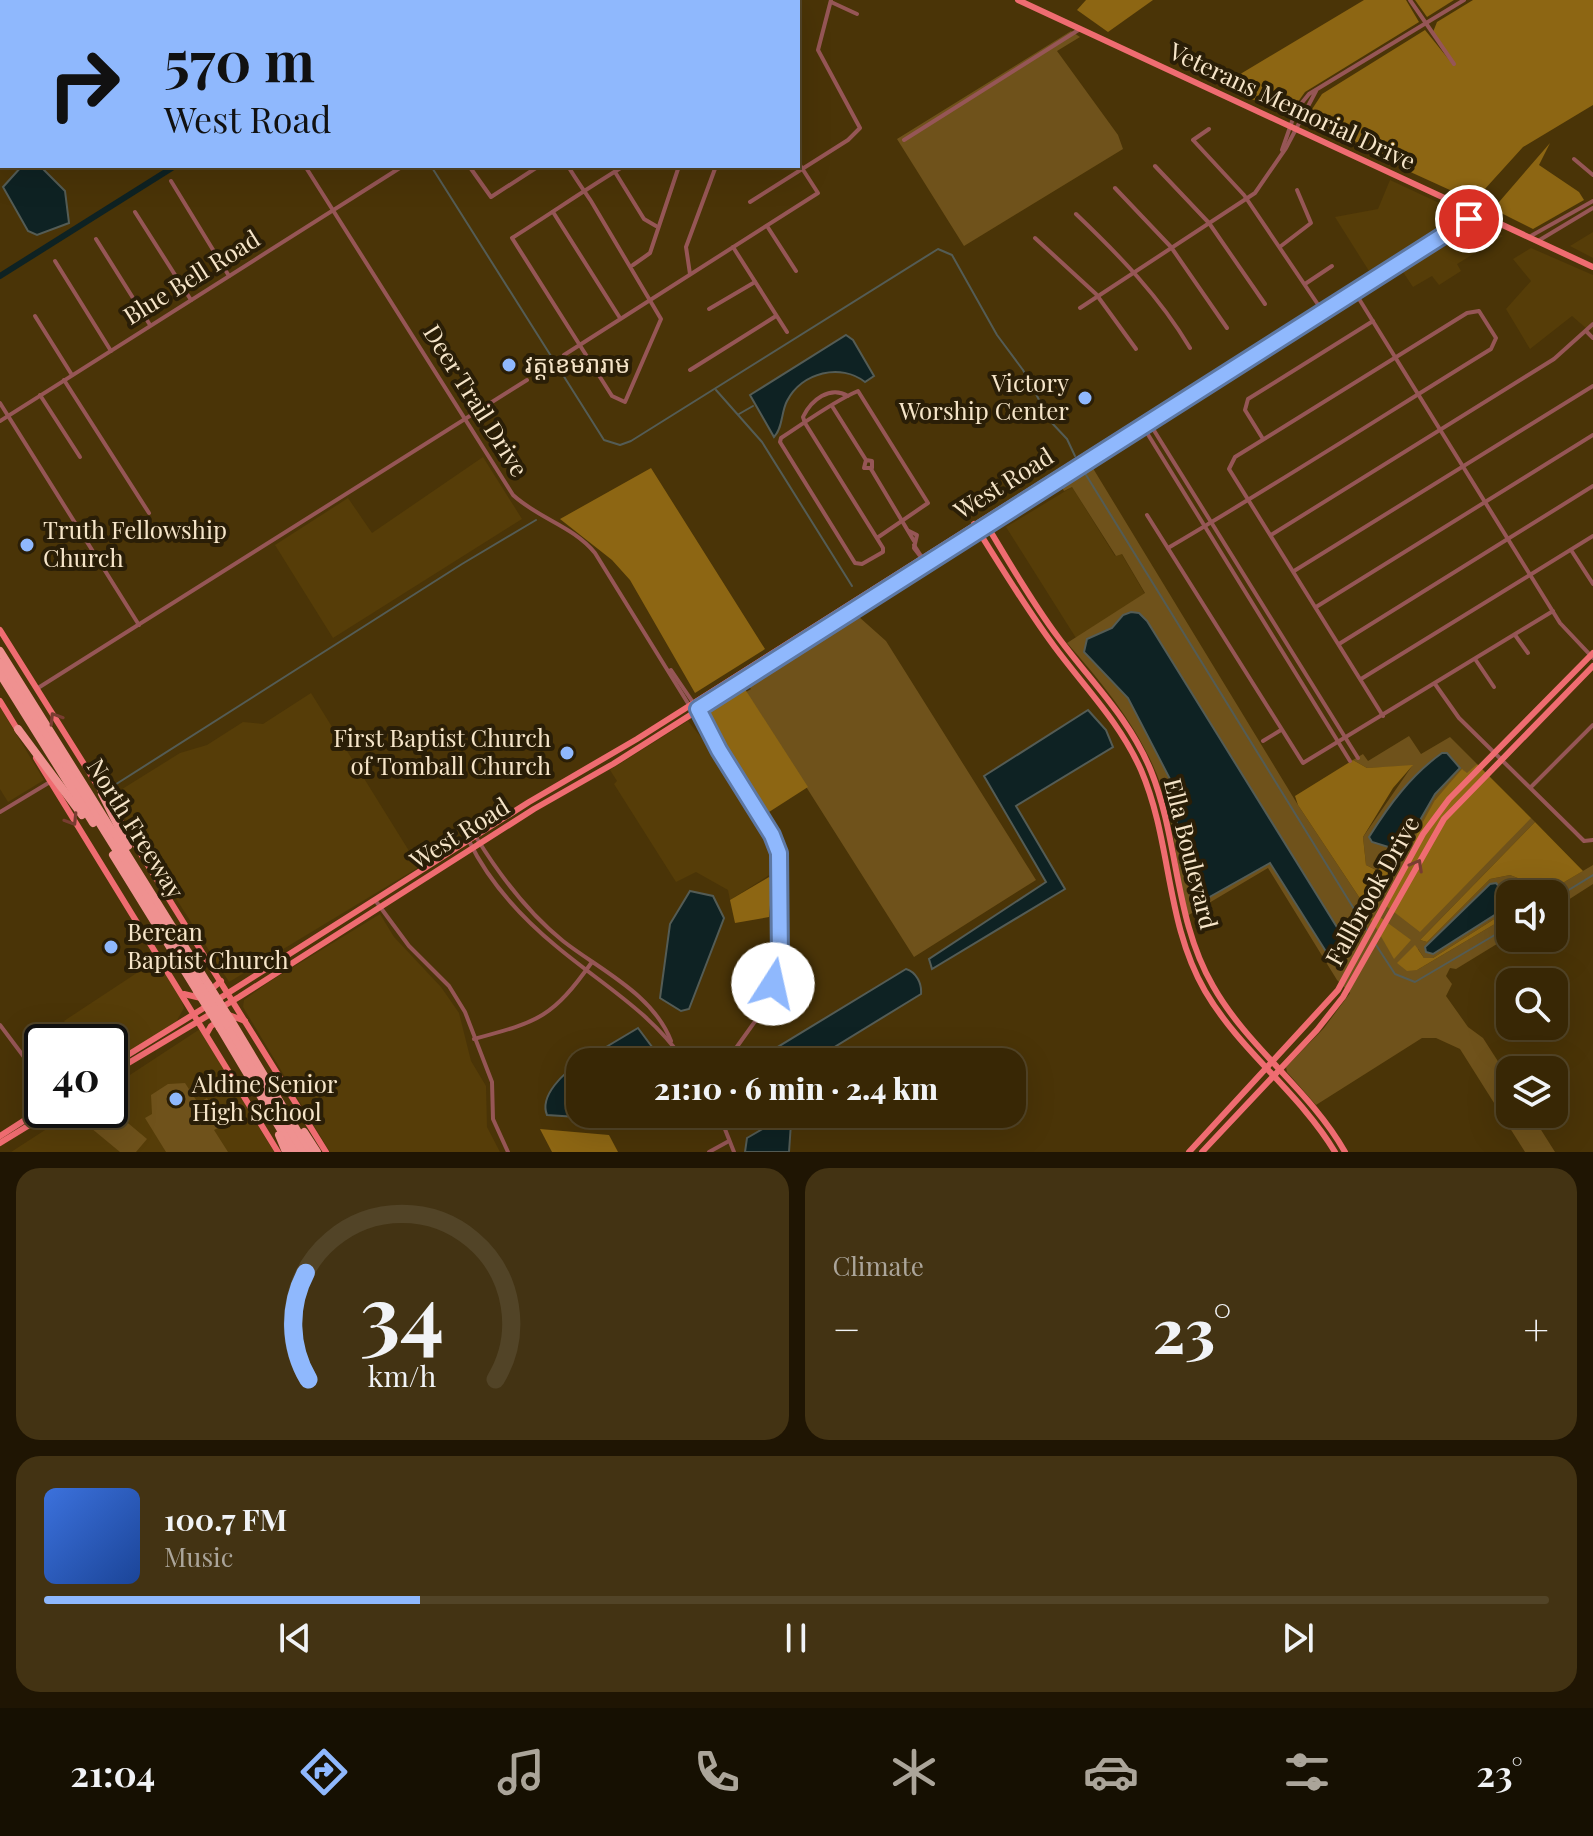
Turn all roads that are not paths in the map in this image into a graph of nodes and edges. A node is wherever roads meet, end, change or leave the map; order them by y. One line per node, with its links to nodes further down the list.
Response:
1 (1018, 0): 7 (main road, Veterans Memorial Drive)
2 (1410, 0): 6 (street)
3 (1464, 0): 6 (street)
4 (831, 1): 5 (street); 24 (street)
5 (857, 14)
6 (1425, 24): 8 (street); 9 (street)
7 (1080, 29): 9 (main road, Veterans Memorial Drive); 11 (street)
8 (1454, 64)
9 (1292, 127): 32 (street); 35 (main road, Veterans Memorial Drive)
10 (1209, 129): 32 (street)
11 (904, 140)
12 (1574, 159): 27 (street)
13 (800, 166): 24 (street)
14 (1155, 166): 44 (street)
15 (306, 168): 38 (street, Deer Trail Drive)
16 (400, 168): 38 (street, Blue Bell Road)
17 (470, 168): 26 (street)
18 (521, 168): 26 (street)
19 (536, 168): 26 (street)
20 (569, 168): 31 (street)
21 (621, 168): 25 (street)
22 (678, 168): 45 (street)
23 (715, 168): 63 (street)
24 (802, 169): 34 (street); 46 (street)
25 (615, 172): 31 (street); 45 (street)
26 (526, 175)
27 (1593, 175)
28 (171, 181): 64 (street)
29 (1115, 188): 55 (street)
30 (1297, 190): 53 (street)
31 (584, 191): 40 (street); 58 (street)
32 (1247, 199): 44 (street); 53 (street)
33 (1593, 201): 37 (street)
34 (750, 202)
35 (1466, 208): 41 (main road, Veterans Memorial Drive); 47 (main road, West Road)
36 (1593, 208): 43 (street)
37 (1577, 209): 43 (street); 48 (street)
38 (333, 210): 64 (street, Blue Bell Road); 110 (street, Deer Trail Drive)
39 (135, 212): 69 (street)
40 (553, 212): 78 (street); 86 (street)
41 (1475, 212): 48 (main road, Veterans Memorial Drive); 51 (main road, West Road)
42 (1076, 214): 61 (street)
43 (1581, 215): 52 (street)
44 (1209, 223): 55 (street); 71 (street)
45 (657, 226): 58 (street)
46 (767, 226): 54 (street); 62 (street)
47 (1444, 228): 51 (main road); 56 (main road, West Road)
48 (1529, 237): 52 (main road, Veterans Memorial Drive)
49 (1035, 238): 68 (street)
50 (96, 239): 81 (street)
51 (1441, 239): 56 (main road, West Road)
52 (1538, 241): 60 (main road, Veterans Memorial Drive)
53 (1281, 246): 66 (street)
54 (733, 247): 63 (street); 65 (street)
55 (1171, 247): 61 (street); 82 (street)
56 (1400, 260): 67 (main road, West Road)
57 (55, 261): 90 (street)
58 (632, 266): 70 (street)
59 (1332, 266): 66 (street)
60 (1593, 267)
61 (1134, 270): 68 (street); 87 (street)
62 (796, 271)
63 (690, 274): 70 (street)
64 (229, 276): 69 (street, Blue Bell Road)
65 (755, 282): 74 (street); 77 (street)
66 (1305, 284): 72 (street)
67 (1354, 290): 72 (main road, West Road); 75 (main road, West Road); 79 (street)
68 (1096, 294): 73 (street); 89 (street)
69 (191, 300): 81 (street, Blue Bell Road)
70 (651, 300): 78 (street); 96 (street)
71 (1265, 304)
72 (1319, 306): 75 (street); 88 (main road, West Road)
73 (1080, 308)
74 (709, 309)
75 (1323, 314): 92 (main road, West Road)
76 (35, 316): 97 (street)
77 (776, 316): 83 (street); 95 (street)
78 (621, 319): 86 (street)
79 (1373, 321): 93 (street); 116 (street)
80 (1593, 324): 84 (street)
81 (151, 326): 90 (street, Blue Bell Road)
82 (1227, 328)
83 (787, 332)
84 (1587, 332): 85 (street); 114 (street)
85 (1593, 338)
86 (579, 345): 91 (street); 96 (street)
87 (1190, 348)
88 (1252, 348): 92 (main road); 100 (main road, West Road)
89 (1136, 349)
90 (111, 351): 97 (street, Blue Bell Road)
91 (564, 355)
92 (1257, 356): 102 (main road, West Road)
93 (1395, 357): 103 (street); 103 (street); 116 (street)
94 (620, 359): 96 (street)
95 (690, 370)
96 (598, 374)
97 (72, 375): 98 (street, Blue Bell Road)
98 (64, 380): 104 (street, Blue Bell Road); 122 (street)
99 (527, 380): 110 (street)
100 (1203, 380): 102 (main road); 109 (main road, West Road)
101 (1593, 386): 118 (street)
102 (1208, 387): 113 (main road, West Road)
103 (1419, 394): 114 (street); 120 (street)
104 (40, 395): 108 (street, Blue Bell Road); 117 (street)
105 (848, 396): 107 (street); 112 (street); 125 (street)
106 (0, 403): 108 (street)
107 (832, 406): 112 (street); 125 (street)
108 (8, 416): 111 (street, Blue Bell Road); 149 (street)
109 (1142, 418): 113 (street); 124 (main road, West Road)
110 (465, 419): 149 (street); 170 (street, Deer Trail Drive)
111 (0, 421)
112 (805, 423): 133 (street); 133 (street)
113 (1147, 426): 126 (street); 128 (main road, West Road); 129 (street)
114 (1441, 430): 118 (street); 131 (street)
115 (1593, 435): 121 (street)
116 (1263, 440): 120 (street)
117 (80, 457)
118 (1463, 466): 121 (street); 139 (street)
119 (1593, 486): 134 (street)
120 (1248, 499): 126 (street); 131 (street)
121 (1486, 501): 134 (street); 146 (street)
122 (149, 513)
123 (1147, 515): 135 (street)
124 (982, 519): 127 (main road, West Road); 128 (main road, Ella Boulevard)
125 (904, 521): 133 (street); 137 (street)
126 (1212, 522): 129 (street); 144 (street)
127 (974, 524): 130 (main road, Ella Boulevard); 137 (main road, West Road)
128 (987, 526): 130 (main road, West Road); 143 (main road, Ella Boulevard)
129 (1204, 527): 135 (street); 145 (street)
130 (979, 531): 138 (main road, West Road); 143 (main road, Ella Boulevard)
131 (1270, 535): 139 (street)
132 (1593, 536): 136 (street)
133 (877, 538)
134 (1508, 539): 140 (street); 153 (street)
135 (1168, 548): 177 (street)
136 (1571, 550): 140 (street); 141 (street)
137 (922, 557): 138 (street); 142 (main road, West Road)
138 (927, 565): 142 (main road, West Road)
139 (1294, 571): 146 (street)
140 (1530, 575): 147 (street); 164 (street)
141 (1593, 584)
142 (877, 591): 148 (main road, West Road)
143 (1023, 592): 152 (main road, Ella Boulevard)
144 (1262, 602): 145 (street); 159 (street)
145 (1254, 607): 161 (street)
146 (1316, 607): 153 (street)
147 (1553, 611): 151 (street); 156 (street)
148 (833, 618): 162 (main road, West Road); 165 (main road, West Road)
149 (139, 625): 168 (street)
150 (0, 630): 168 (main road)
151 (1515, 635): 155 (street); 157 (street)
152 (1057, 643): 182 (main road, Ella Boulevard); 185 (main road, Ella Boulevard)
153 (1339, 644): 164 (street)
154 (0, 651): 198 (highway, North Freeway)
155 (1528, 653)
156 (1592, 656): 172 (main road, Fallbrook Drive)
157 (1475, 659): 166 (street); 167 (street)
158 (0, 663): 211 (highway, North Freeway)
159 (1301, 666): 161 (street); 178 (street)
160 (1593, 666): 174 (main road, Fallbrook Drive)
161 (1294, 670): 180 (street)
162 (738, 673): 165 (main road); 170 (main road, West Road)
163 (0, 674): 193 (highway, North Freeway)
164 (1361, 679): 173 (street)
165 (743, 680): 170 (main road, West Road)
166 (1435, 684): 173 (street); 181 (street)
167 (1494, 687)
168 (37, 689): 189 (main road, one-way to 168)
169 (0, 701): 171 (main road)
170 (693, 707): 194 (main road, West Road); 230 (street, Deer Trail Drive)
171 (2, 710): 176 (main road)
172 (1536, 710): 174 (main road); 181 (main road, Fallbrook Drive)
173 (1383, 716): 178 (street)
174 (1543, 716): 183 (main road, Fallbrook Drive)
175 (1593, 725): 188 (street)
176 (18, 729): 187 (main road); 193 (highway)
177 (1281, 730): 179 (street); 180 (street)
178 (1346, 739): 180 (street); 184 (street)
179 (1263, 741)
180 (1338, 744): 186 (street)
181 (1494, 751): 183 (street); 191 (main road, Fallbrook Drive)
182 (1144, 755): 185 (main road); 199 (main road, Ella Boulevard)
183 (1500, 757): 188 (street); 192 (main road, Fallbrook Drive)
184 (1358, 758)
185 (1136, 759): 200 (main road, Ella Boulevard)
186 (1350, 761)
187 (50, 782): 190 (street); 212 (main road, one-way to 212)
188 (1531, 787): 195 (street)
189 (102, 794): 198 (highway); 209 (main road)
190 (0, 812)
191 (1437, 815): 192 (main road); 202 (main road, Fallbrook Drive)
192 (1444, 819): 203 (main road, Fallbrook Drive, one-way to 192)
193 (95, 826): 211 (highway, North Freeway)
194 (478, 840): 196 (main road, West Road); 201 (street)
195 (1593, 840)
196 (470, 844): 197 (main road, West Road); 204 (street)
197 (378, 902): 205 (main road, West Road); 226 (street)
198 (163, 910): 211 (highway, North Freeway)
199 (1182, 910): 200 (main road); 208 (main road, Ella Boulevard)
200 (1173, 912): 210 (main road, Ella Boulevard)
201 (563, 941): 204 (street); 206 (street)
202 (1364, 945): 203 (main road); 214 (main road, Fallbrook Drive)
203 (1373, 947): 216 (main road, Fallbrook Drive)
204 (558, 949): 207 (street)
205 (294, 956): 213 (main road, West Road); 215 (main road, West Road)
206 (592, 962): 207 (street); 227 (street)
207 (587, 969): 226 (street); 227 (street)
208 (1209, 979): 210 (main road); 234 (main road, Ella Boulevard)
209 (221, 981): 212 (main road); 213 (main road)
210 (1201, 984): 235 (main road, Ella Boulevard)
211 (202, 988): 223 (highway, North Freeway, bridge)
212 (181, 992): 217 (main road)
213 (228, 993): 215 (main road); 218 (main road, West Road)
214 (1331, 998): 216 (main road); 234 (main road, Fallbrook Drive)
215 (233, 1000): 220 (main road, West Road); 221 (main road)
216 (1339, 1003): 236 (main road, Fallbrook Drive)
217 (189, 1004): 218 (main road); 219 (main road)
218 (195, 1013): 219 (main road, West Road); 220 (main road)
219 (185, 1019): 224 (main road, West Road)
220 (199, 1021): 224 (main road, West Road); 225 (main road)
221 (248, 1023): 225 (main road); 255 (main road)
222 (0, 1025): 232 (street)
223 (226, 1025): 238 (highway, North Freeway); 239 (highway, North Freeway); 252 (highway, North Freeway)
224 (171, 1032): 228 (main road, West Road)
225 (207, 1033): 249 (main road)
226 (474, 1039): 256 (street)
227 (672, 1043): 229 (street)
228 (146, 1047): 231 (main road, West Road); 233 (main road, West Road)
229 (675, 1048)
230 (736, 1048)
231 (128, 1056)
232 (24, 1057)
233 (128, 1060)
234 (1274, 1063): 235 (main road, Fallbrook Drive); 236 (main road, Ella Boulevard)
235 (1267, 1070): 237 (main road, Ella Boulevard); 259 (main road, Fallbrook Drive)
236 (1280, 1070): 237 (main road, Fallbrook Drive); 245 (main road, Ella Boulevard)
237 (1273, 1076): 248 (main road, Ella Boulevard); 260 (main road, Fallbrook Drive)
238 (280, 1101): 253 (highway, North Freeway); 254 (highway)
239 (273, 1115): 250 (highway); 251 (highway, North Freeway)
240 (24, 1123): 243 (main road)
241 (24, 1125): 243 (main road)
242 (724, 1128): 246 (street)
243 (17, 1129): 244 (main road); 247 (main road)
244 (0, 1136)
245 (1338, 1139): 248 (main road); 262 (main road, Ella Boulevard)
246 (729, 1141): 257 (street); 258 (street)
247 (0, 1143)
248 (1330, 1144): 261 (main road, Ella Boulevard)
249 (278, 1152)
250 (286, 1152)
251 (294, 1152)
252 (302, 1152)
253 (310, 1152)
254 (317, 1152)
255 (326, 1152)
256 (508, 1152)
257 (709, 1152)
258 (734, 1152)
259 (1189, 1152)
260 (1202, 1152)
261 (1335, 1152)
262 (1345, 1152)

